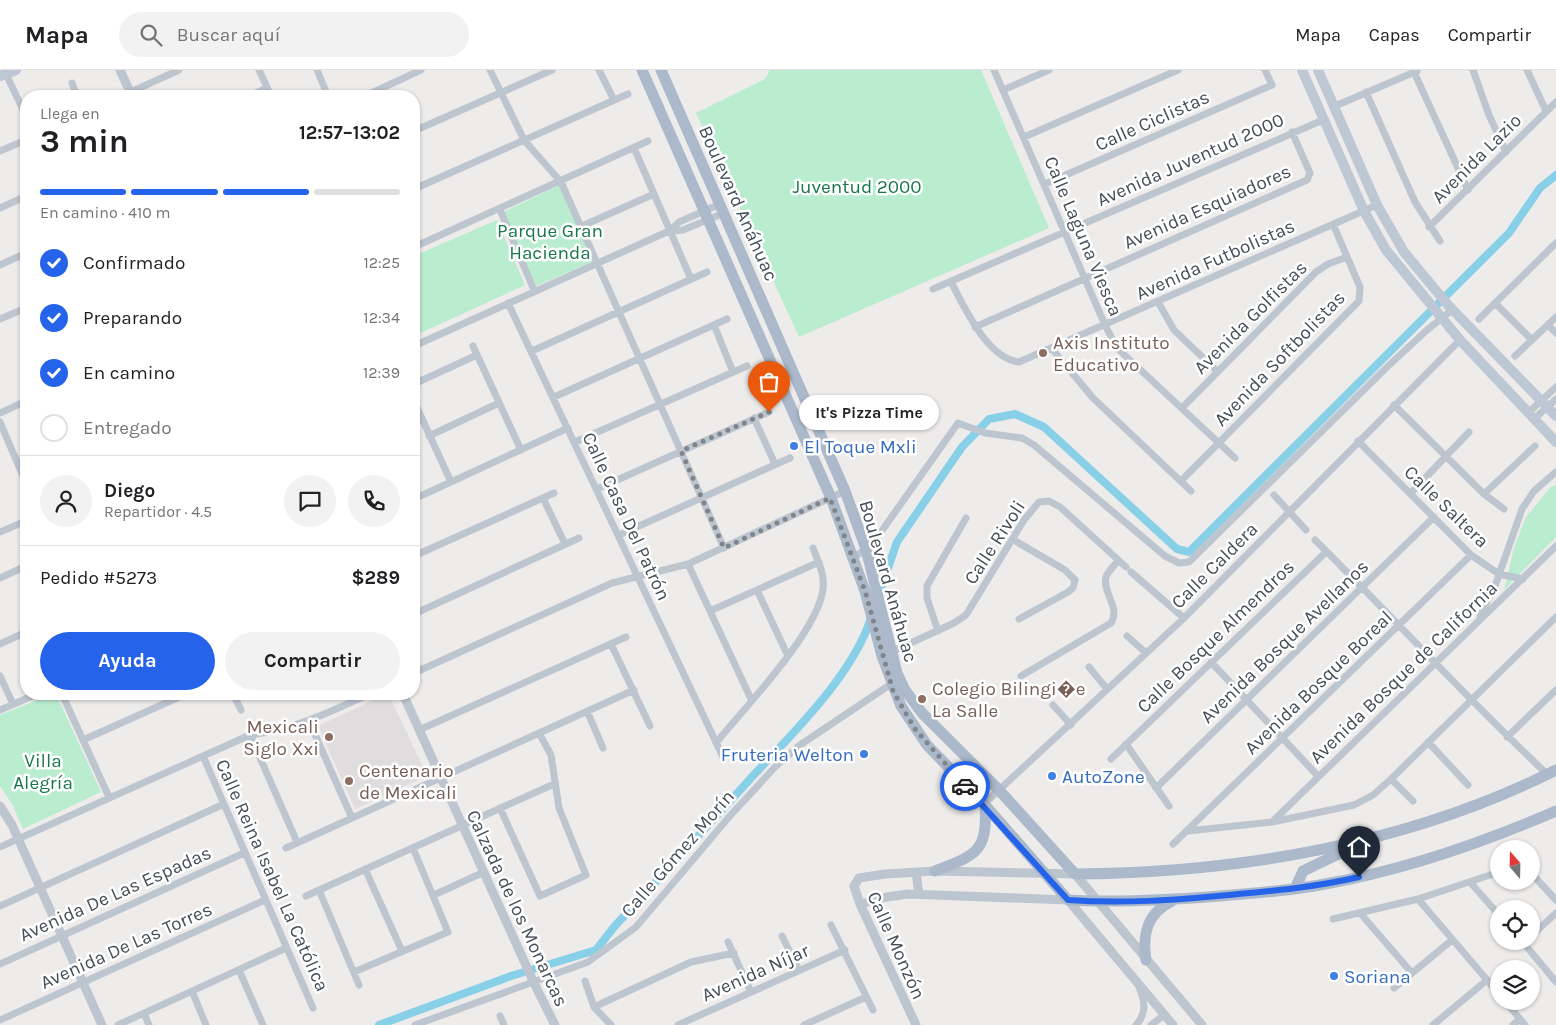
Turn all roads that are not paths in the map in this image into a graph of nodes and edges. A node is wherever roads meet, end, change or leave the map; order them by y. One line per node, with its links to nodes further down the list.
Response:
1 (120, 70): 24 (street)
2 (179, 70): 25 (street)
3 (260, 70): 22 (street)
4 (317, 70): 27 (street)
5 (421, 70): 28 (street)
6 (490, 70): 31 (street)
7 (552, 70): 31 (street)
8 (599, 70): 33 (street)
9 (642, 70): 59 (main road, Boulevard Anáhuac)
10 (661, 70): 56 (main road, Boulevard Anáhuac)
11 (994, 70): 29 (street, Calle Laguna Viesca)
12 (1049, 70): 29 (street)
13 (1178, 70): 41 (street)
14 (1265, 70): 49 (street, Calle Ciclistas)
15 (1302, 70): 38 (main road)
16 (1318, 70): 36 (main road)
17 (1473, 70): 47 (street)
18 (1527, 70): 37 (street)
19 (1416, 71): 30 (street); 51 (street)
20 (7, 73): 34 (street)
21 (72, 83): 23 (street)
22 (267, 88): 26 (street)
23 (75, 90)
24 (126, 90)
25 (138, 90)
26 (262, 90)
27 (325, 90)
28 (378, 90)
29 (1003, 90): 41 (street, Calle Laguna Viesca)
30 (1366, 92): 36 (street); 62 (street)
31 (500, 93): 39 (street); 42 (street)
32 (628, 94): 33 (street)
33 (614, 100): 42 (street)
34 (20, 102)
35 (1556, 102): 37 (street, Avenida Lazio)
36 (1335, 106): 54 (main road)
37 (1546, 111): 47 (street, Avenida Lazio)
38 (1323, 120): 40 (street, Avenida Juventud 2000); 58 (main road)
39 (420, 128)
40 (1292, 132): 64 (street, Avenida Juventud 2000); 73 (street, Avenida Esquiadores)
41 (1024, 137): 49 (street, Calle Laguna Viesca)
42 (524, 140): 48 (street); 50 (street)
43 (648, 141): 45 (street)
44 (20, 143): 46 (street)
45 (634, 148): 48 (street); 52 (street)
46 (0, 151)
47 (1506, 152): 51 (street, Avenida Lazio)
48 (561, 182): 57 (street); 61 (street)
49 (1045, 184): 64 (street, Calle Laguna Viesca)
50 (420, 186)
51 (1468, 190): 62 (street, Avenida Lazio)
52 (654, 194): 61 (street); 63 (street)
53 (20, 199): 55 (street)
54 (1377, 205): 58 (street, Avenida Futbolistas); 81 (main road)
55 (0, 208)
56 (722, 209): 59 (street); 143 (main road, Boulevard Anáhuac)
57 (500, 210): 67 (street); 77 (street)
58 (1364, 211): 60 (street, Avenida Futbolistas); 84 (main road)
59 (705, 216): 63 (street); 151 (main road, Boulevard Anáhuac)
60 (1333, 224): 69 (street); 78 (street, Avenida Futbolistas)
61 (582, 226): 70 (street)
62 (1429, 227): 65 (street)
63 (669, 231): 70 (street); 74 (street)
64 (1065, 232): 73 (street, Calle Laguna Viesca); 75 (street, Avenida Juventud 2000)
65 (1440, 241)
66 (1556, 243): 80 (street)
67 (420, 244)
68 (20, 256): 71 (street)
69 (1346, 257): 104 (street, Avenida Golfistas); 129 (street, Avenida Softbolistas)
70 (598, 263): 77 (street); 83 (street)
71 (0, 265)
72 (707, 272): 74 (street)
73 (1084, 278): 91 (street, Calle Laguna Viesca); 92 (street, Avenida Esquiadores)
74 (691, 279): 83 (street)
75 (951, 282): 76 (street, Avenida Juventud 2000); 92 (street)
76 (933, 289)
77 (534, 290): 79 (street)
78 (1158, 302): 91 (street, Avenida Futbolistas); 104 (street)
79 (508, 303): 96 (street); 99 (street, Calle Casa Del Patrón)
80 (1496, 303): 87 (street); 95 (street)
81 (1450, 308): 84 (street); 111 (main road)
82 (20, 311): 88 (street)
83 (619, 312): 99 (street); 102 (street)
84 (1440, 315): 94 (main road); 167 (street)
85 (1556, 317): 90 (street)
86 (727, 319): 89 (street)
87 (1478, 319)
88 (0, 320)
89 (714, 325): 102 (street); 105 (street)
90 (1548, 325): 93 (street); 95 (street)
91 (1105, 326): 98 (street, Avenida Futbolistas); 115 (street, Calle Laguna Viesca)
92 (975, 327): 98 (street, Avenida Futbolistas)
93 (1556, 333)
94 (1460, 340): 114 (street, Calle Caldera); 119 (main road)
95 (1532, 340): 101 (street)
96 (420, 343)
97 (473, 346): 100 (street)
98 (1052, 349): 139 (street)
99 (532, 351): 108 (street, Calle Casa Del Patrón)
100 (477, 355): 106 (street); 110 (street)
101 (1515, 356)
102 (641, 358): 108 (street); 113 (street)
103 (747, 366): 105 (street)
104 (1217, 371): 115 (street, Avenida Golfistas)
105 (733, 372): 113 (street)
106 (420, 381)
107 (1556, 387): 111 (street)
108 (554, 397): 123 (street, Calle Casa Del Patrón)
109 (1556, 399): 111 (street)
110 (499, 403): 125 (street); 131 (street)
111 (1544, 404): 119 (street); 120 (main road)
112 (20, 405): 117 (street)
113 (661, 405): 127 (street); 132 (street)
114 (1394, 405): 126 (street, Calle Caldera); 133 (street)
115 (1182, 408): 129 (street, Calle Laguna Viesca)
116 (769, 412): 121 (street)
117 (0, 413)
118 (420, 415): 125 (street)
119 (1531, 416): 128 (main road)
120 (1556, 416)
121 (754, 418): 132 (street); 136 (street)
122 (0, 422): 137 (street)
123 (568, 428): 127 (street, Calle Casa Del Patrón); 131 (street)
124 (1469, 432): 133 (street)
125 (429, 436): 140 (street)
126 (1358, 441): 145 (street, Calle Saltera); 153 (street, Calle Caldera)
127 (575, 442): 141 (street, Calle Casa Del Patrón)
128 (1556, 442)
129 (1219, 444): 135 (street, Calle Laguna Viesca); 139 (street, Avenida Softbolistas)
130 (1535, 446): 146 (street)
131 (521, 450): 140 (street)
132 (681, 451): 141 (street); 150 (street)
133 (1447, 457): 145 (street); 146 (street)
134 (790, 458): 136 (street)
135 (1235, 458)
136 (775, 464): 150 (street)
137 (20, 469)
138 (1556, 472): 176 (street)
139 (1182, 480): 142 (street)
140 (451, 482): 148 (street)
141 (597, 489): 159 (street, Calle Casa Del Patrón)
142 (1191, 490)
143 (846, 491): 151 (street); 167 (main road, Boulevard Anáhuac)
144 (554, 493): 149 (street)
145 (1411, 493): 154 (street, Calle Saltera)
146 (1484, 494): 152 (street)
147 (1274, 495): 153 (street)
148 (420, 496)
149 (543, 498): 163 (street); 169 (street)
150 (701, 498): 159 (street); 165 (street)
151 (830, 498): 165 (street); 171 (main road, Boulevard Anáhuac)
152 (1504, 509)
153 (1290, 512): 157 (street); 186 (street, Calle Caldera)
154 (1434, 517): 170 (street, Calle Saltera); 180 (street, Avenida Bosque Avellanos)
155 (966, 518): 189 (street)
156 (20, 523): 158 (street)
157 (1306, 530)
158 (0, 532)
159 (619, 535): 177 (street, Calle Casa Del Patrón)
160 (579, 538): 163 (street)
161 (1012, 539): 172 (street, Calle Rivoli); 185 (street); 189 (street, Calle Rivoli)
162 (1315, 540): 168 (street)
163 (565, 544): 182 (street)
164 (1556, 546): 179 (street, Avenida Bosque de California)
165 (724, 548): 174 (street)
166 (813, 548): 173 (street)
167 (866, 549): 171 (street); 196 (main road, Boulevard Anáhuac)
168 (1326, 552): 180 (street); 199 (street, Calle Bosque Almendros)
169 (420, 553)
170 (1471, 555): 176 (street, Calle Saltera); 188 (street, Avenida Bosque Boreal)
171 (853, 558): 196 (main road, Boulevard Anáhuac)
172 (1118, 561): 186 (street, Calle Rivoli); 203 (street)
173 (818, 562): 181 (street); 197 (street)
174 (688, 564): 177 (street); 183 (street)
175 (20, 569): 178 (street)
176 (1499, 574): 179 (street, Calle Saltera); 187 (street)
177 (637, 575): 201 (street); 232 (street, Calle Casa Del Patrón)
178 (0, 578)
179 (1523, 579): 187 (street, Avenida Bosque de California)
180 (1362, 587): 188 (street); 215 (street, Avenida Bosque Avellanos)
181 (756, 590): 183 (street); 197 (street)
182 (420, 611)
183 (710, 611): 214 (street)
184 (1556, 617): 216 (street)
185 (1019, 618)
186 (1184, 618): 195 (street, Calle Caldera)
187 (1476, 623): 198 (street, Avenida Bosque de California)
188 (1401, 625): 198 (street); 229 (street, Avenida Bosque Boreal)
189 (938, 631): 196 (street, Calle Rivoli)
190 (20, 635): 193 (street)
191 (1127, 636): 195 (street)
192 (626, 637): 194 (street)
193 (0, 644)
194 (611, 644): 206 (street); 225 (street)
195 (1146, 653): 205 (street, Calle Caldera)
196 (886, 654): 204 (main road, Boulevard Anáhuac); 245 (main road, Boulevard Anáhuac)
197 (788, 656): 214 (street)
198 (1436, 661): 216 (street); 239 (street, Avenida Bosque de California)
199 (1211, 662): 215 (street); 233 (street, Calle Bosque Almendros)
200 (1088, 667): 205 (street)
201 (420, 671)
202 (0, 676): 217 (street)
203 (1021, 676)
204 (891, 684): 249 (main road, Boulevard Anáhuac); 310 (street, Calle Gómez Morín)
205 (1107, 689): 223 (street, Calle Caldera)
206 (634, 690): 221 (street); 224 (street)
207 (1555, 692): 228 (street)
208 (23, 700): 217 (street)
209 (65, 700): 230 (street)
210 (173, 700): 230 (street)
211 (237, 700): 220 (street)
212 (356, 700): 222 (street)
213 (406, 700): 225 (street, Calzada de los Monarcas)
214 (751, 700): 232 (street)
215 (1247, 700): 229 (street); 244 (street, Avenida Bosque Avellanos)
216 (1471, 700): 228 (street); 231 (street)
217 (13, 704): 219 (street)
218 (1054, 705): 223 (street)
219 (0, 710)
220 (241, 710)
221 (587, 711): 226 (street); 234 (street)
222 (309, 721): 227 (street); 254 (street)
223 (1071, 725): 245 (street, Calle Caldera)
224 (650, 726)
225 (419, 730): 240 (street, Calzada de los Monarcas)
226 (540, 733): 240 (street); 242 (street)
227 (250, 735): 235 (street); 260 (street)
228 (1508, 737): 238 (street)
229 (1282, 738): 239 (street); 257 (street, Avenida Bosque Boreal)
230 (83, 740): 246 (street)
231 (1428, 742): 241 (street); 243 (street)
232 (716, 743): 236 (street, Calle Casa Del Patrón)
233 (1126, 744): 237 (street, Calle Bosque Almendros); 244 (street)
234 (603, 748)
235 (203, 756): 246 (street); 248 (street, Calle Reina Isabel La Católica)
236 (723, 757)
237 (1111, 759)
238 (1552, 772): 258 (main road)
239 (1318, 776): 255 (street, Avenida Bosque de California)
240 (440, 777): 254 (street); 256 (street, Calzada de los Monarcas)
241 (1391, 779): 247 (street); 255 (street)
242 (554, 784): 252 (street); 252 (street)
243 (1468, 785)
244 (1156, 788): 251 (street)
245 (999, 790): 249 (street, Calle Caldera); 271 (main road, Boulevard Anáhuac)
246 (109, 797): 259 (street)
247 (1413, 801)
248 (224, 804): 265 (street, Calle Reina Isabel La Católica); 275 (street)
249 (984, 805): 267 (main road); 270 (main road, Boulevard Anáhuac)
250 (0, 806): 259 (street)
251 (1169, 806)
252 (500, 808): 256 (street)
253 (1556, 811): 276 (main road)
254 (352, 818): 260 (street)
255 (1272, 822): 257 (street)
256 (462, 826): 264 (street); 268 (street, Calzada de los Monarcas)
257 (1188, 831): 261 (street, Avenida Bosque Boreal)
258 (1379, 835): 271 (main road); 276 (main road)
259 (18, 839): 262 (street); 275 (street)
260 (297, 842): 263 (street)
261 (1173, 844)
262 (0, 847)
263 (286, 848)
264 (412, 848): 266 (street); 279 (street)
265 (244, 852): 282 (street, Calle Reina Isabel La Católica); 295 (street, Avenida De Las Espadas)
266 (365, 869): 277 (street); 302 (street)
267 (935, 871): 269 (street); 270 (street)
268 (484, 872): 279 (street); 310 (street, Calzada de los Monarcas)
269 (916, 872): 278 (street); 287 (street, Calle Monzón)
270 (1046, 873): 271 (street); 283 (main road, Boulevard Anáhuac)
271 (1075, 874): 286 (street, Boulevard Anáhuac)
272 (1490, 875): 273 (street)
273 (1470, 882): 281 (street); 288 (street)
274 (1540, 883): 285 (street)
275 (40, 888): 289 (street); 295 (street)
276 (1295, 889): 284 (main road)
277 (319, 890): 280 (street); 308 (street)
278 (919, 894): 283 (street); 287 (street)
279 (434, 895): 302 (street)
280 (306, 896)
281 (1418, 899): 290 (street); 297 (street)
282 (265, 900): 299 (street, Calle Reina Isabel La Católica); 315 (street, Avenida De Las Torres)
283 (1068, 900): 286 (main road); 313 (street, Boulevard Anáhuac)
284 (1176, 900): 286 (main road); 304 (main road)
285 (1556, 900)
286 (1099, 902): 304 (street, Boulevard Anáhuac)
287 (860, 904): 342 (street, Calle Monzón)
288 (1490, 905)
289 (0, 906)
290 (1360, 913): 292 (street); 309 (street)
291 (1556, 913): 294 (street)
292 (1333, 919)
293 (831, 924): 300 (street)
294 (1540, 928)
295 (62, 936): 305 (street, Avenida De Las Espadas); 315 (street)
296 (782, 936): 307 (street)
297 (1452, 940): 309 (street); 311 (street)
298 (728, 942): 303 (street)
299 (286, 948): 306 (street); 323 (street, Calle Reina Isabel La Católica)
300 (845, 950): 307 (street, Avenida Níjar); 321 (street)
301 (1530, 950): 314 (street)
302 (402, 951): 308 (street)
303 (734, 953): 320 (street); 322 (street)
304 (1146, 960): 346 (street, Boulevard Anáhuac)
305 (0, 964)
306 (239, 970): 319 (street); 335 (street)
307 (799, 970): 320 (street, Avenida Níjar)
308 (354, 972): 317 (street)
309 (1412, 973): 318 (street)
310 (533, 980): 336 (street, Calle Gómez Morín); 338 (street, Calzada de los Monarcas)
311 (1487, 980): 316 (street); 347 (street)
312 (585, 981): 322 (street)
313 (1137, 982): 327 (street, Boulevard Anáhuac); 343 (street)
314 (1556, 982)
315 (83, 983): 329 (street, Avenida De Las Torres); 331 (street)
316 (1490, 984)
317 (359, 985)
318 (1394, 988)
319 (192, 991): 326 (street); 334 (street)
320 (751, 992): 340 (street, Avenida Níjar)
321 (866, 997): 324 (street); 341 (street)
322 (594, 1007): 339 (street)
323 (313, 1008)
324 (873, 1010)
325 (1512, 1010): 330 (street)
326 (144, 1013): 332 (street); 333 (street)
327 (1164, 1014): 344 (street); 345 (street, Boulevard Anáhuac)
328 (500, 1016): 337 (street)
329 (0, 1020)
330 (1522, 1022): 348 (street)
331 (102, 1025)
332 (118, 1025)
333 (149, 1025)
334 (206, 1025)
335 (263, 1025)
336 (415, 1025)
337 (504, 1025)
338 (555, 1025)
339 (611, 1025)
340 (678, 1025)
341 (804, 1025)
342 (916, 1025)
343 (1136, 1025)
344 (1151, 1025)
345 (1173, 1025)
346 (1202, 1025)
347 (1433, 1025)
348 (1513, 1025)

